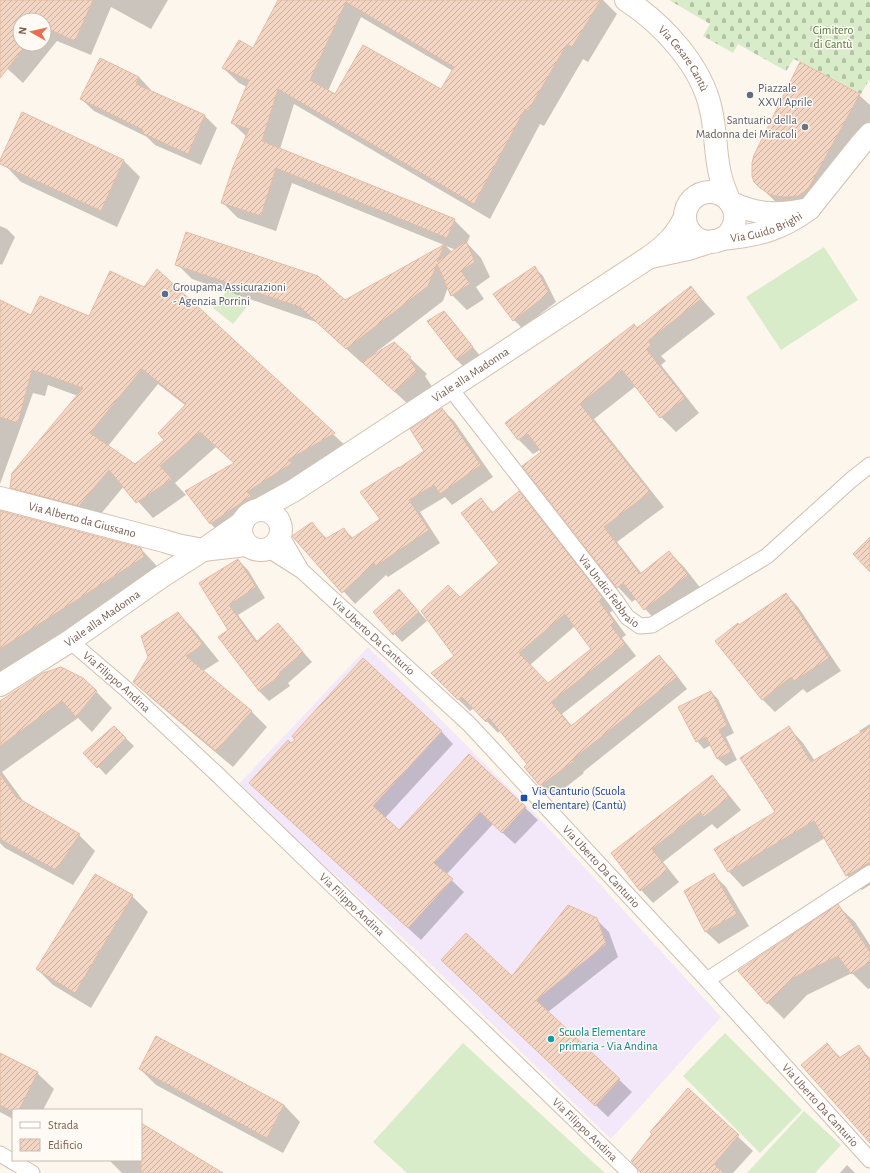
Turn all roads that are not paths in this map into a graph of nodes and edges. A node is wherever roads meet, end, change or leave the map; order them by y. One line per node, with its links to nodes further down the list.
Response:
1 (626, 0): 2 (street, Via Cesare Cantù)
2 (715, 134): 4 (street, Via Cesare Cantù); 5 (street, Via Cesare Cantù)
3 (870, 134): 6 (street, Via Guido Brighi)
4 (730, 202): 5 (street); 6 (street, Via Guido Brighi); 7 (street)
5 (689, 208): 7 (street); 8 (street, Viale alla Madonna)
6 (809, 209): 7 (street, Via Guido Brighi)
7 (717, 240): 8 (street, Viale alla Madonna)
8 (648, 258): 9 (street, Viale alla Madonna)
9 (450, 388): 10 (street, Via Undici Febbraio); 11 (street, Viale alla Madonna)
10 (870, 465)
11 (293, 491): 13 (street, Viale alla Madonna); 14 (street, Viale alla Madonna)
12 (0, 498): 15 (street, Via Alberto da Giussano)
13 (250, 516): 14 (street); 16 (street); 17 (street, Viale alla Madonna)
14 (277, 535): 16 (street); 22 (street, Via Uberto Da Canturio)
15 (164, 541): 17 (street, Via Alberto da Giussano); 18 (street)
16 (246, 545): 17 (street, Viale alla Madonna)
17 (203, 550): 18 (street, Viale alla Madonna)
18 (161, 577): 19 (street, Viale alla Madonna)
19 (70, 641): 20 (street, Viale alla Madonna); 26 (street, Via Filippo Andina)
20 (0, 686)
21 (870, 874): 22 (street)
22 (707, 980): 24 (street, Via Uberto Da Canturio)
23 (0, 1154): 25 (street)
24 (870, 1160)
25 (32, 1173)
26 (630, 1173)

